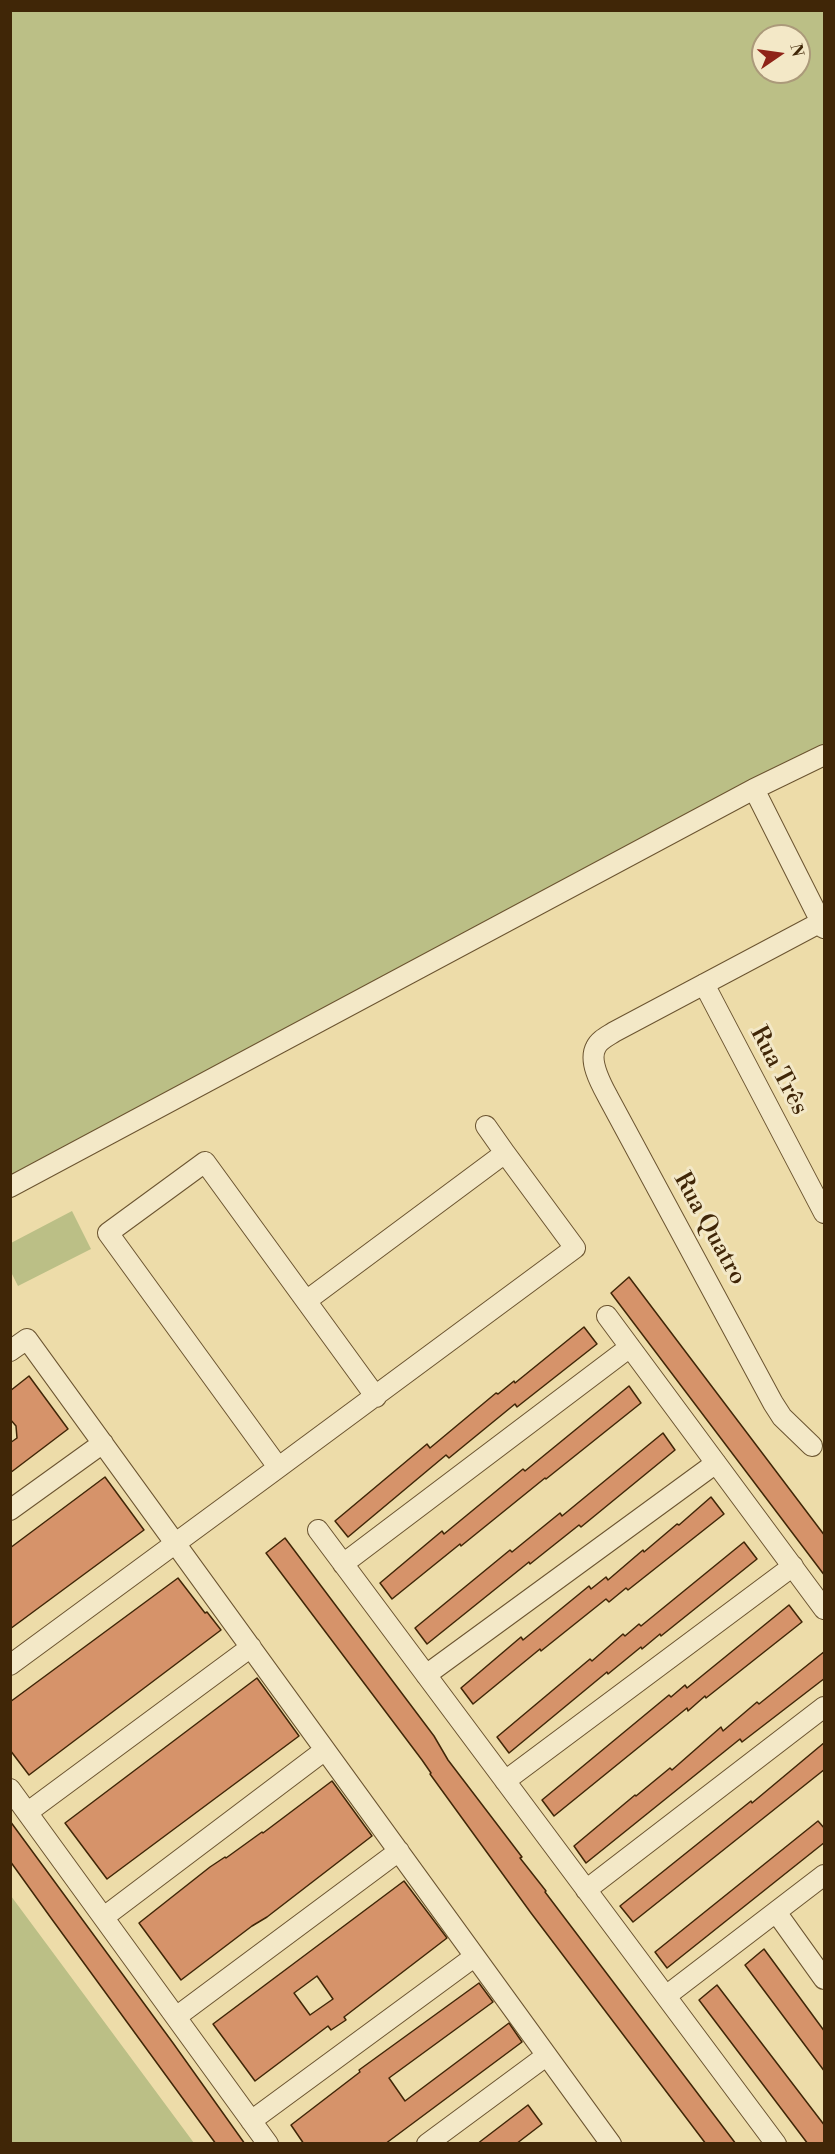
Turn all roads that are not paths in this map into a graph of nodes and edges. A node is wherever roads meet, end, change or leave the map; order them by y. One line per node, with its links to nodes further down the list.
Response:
1 (825, 755): 2 (street)
2 (754, 789): 3 (street); 7 (street)
3 (823, 925): 4 (street)
4 (704, 984): 8 (street, Rua Três); 15 (street, Rua Quatro)
5 (486, 1126): 6 (street)
6 (505, 1153): 9 (street); 13 (street)
7 (10, 1188)
8 (825, 1213)
9 (306, 1301): 13 (street); 17 (street)
10 (607, 1316): 11 (street)
11 (630, 1347): 16 (street); 21 (street)
12 (10, 1351): 14 (street)
13 (376, 1397): 17 (street)
14 (103, 1443): 18 (street); 20 (street)
15 (812, 1446)
16 (716, 1463): 22 (street); 26 (street)
17 (278, 1467): 20 (street)
18 (10, 1510)
19 (318, 1530): 21 (street)
20 (176, 1542): 24 (street); 25 (street)
21 (343, 1564): 26 (street)
22 (793, 1566): 23 (street); 29 (street)
23 (825, 1609)
24 (251, 1647): 28 (street); 31 (street)
25 (10, 1665)
26 (426, 1675): 29 (street)
27 (825, 1707): 34 (street)
28 (325, 1750): 32 (street); 36 (street)
29 (505, 1781): 34 (street)
30 (10, 1789): 31 (street)
31 (28, 1812): 36 (street)
32 (399, 1851): 37 (street); 40 (street)
33 (825, 1875): 35 (street)
34 (586, 1890): 39 (street)
35 (776, 1912): 38 (street); 39 (street)
36 (104, 1917): 40 (street)
37 (474, 1957): 41 (street); 42 (street)
38 (825, 1979)
39 (666, 1996): 46 (street)
40 (176, 2017): 42 (street)
41 (546, 2056): 44 (street); 45 (street)
42 (251, 2121): 43 (street)
43 (268, 2144)
44 (427, 2144)
45 (611, 2144)
46 (776, 2144)

